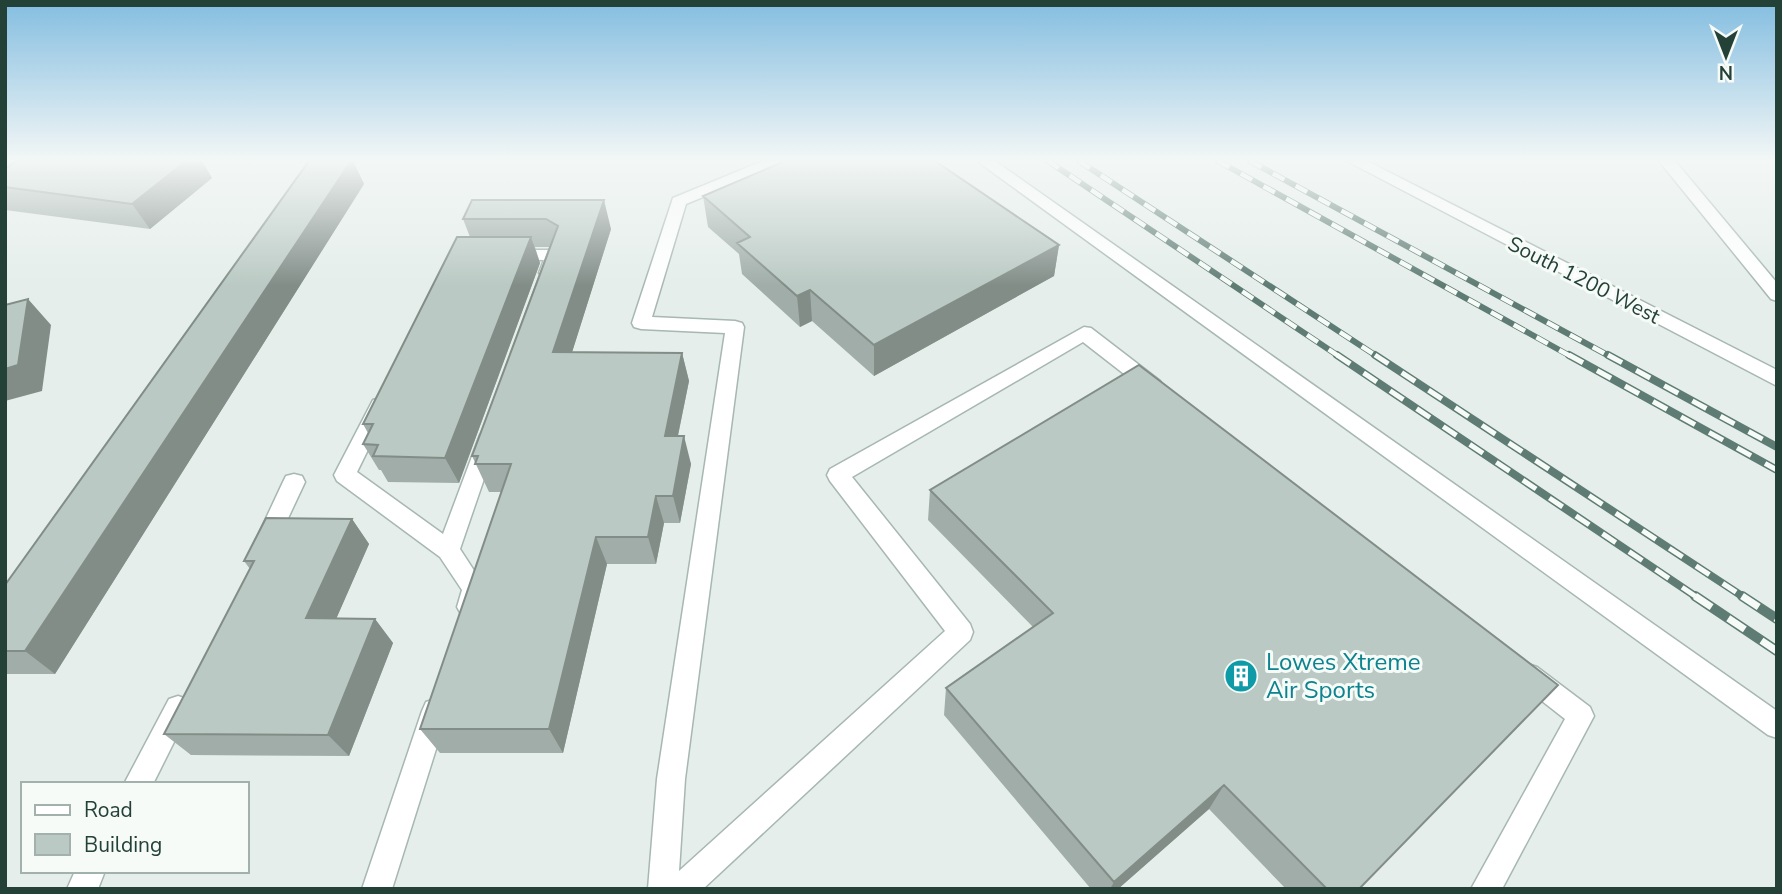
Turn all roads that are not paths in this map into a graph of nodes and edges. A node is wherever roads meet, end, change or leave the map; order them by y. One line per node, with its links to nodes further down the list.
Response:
1 (678, 203): 24 (street)
2 (1043, 203): 19 (street)
3 (1436, 203): 8 (street, South 1200 West)
4 (1701, 203): 7 (street)
5 (492, 254): 6 (street)
6 (541, 293)
7 (1777, 295)
8 (1777, 379)
9 (388, 389): 13 (street)
10 (1172, 401): 25 (street)
11 (494, 421): 13 (street)
12 (294, 482): 14 (street)
13 (448, 550): 15 (street)
14 (252, 570)
15 (462, 628)
16 (1514, 664): 26 (street)
17 (189, 689): 20 (street)
18 (441, 693): 23 (street)
19 (1777, 726)
20 (139, 782)
21 (90, 873): 22 (street)
22 (82, 889)
23 (377, 889)
24 (663, 889)
25 (681, 889)
26 (1486, 889)

